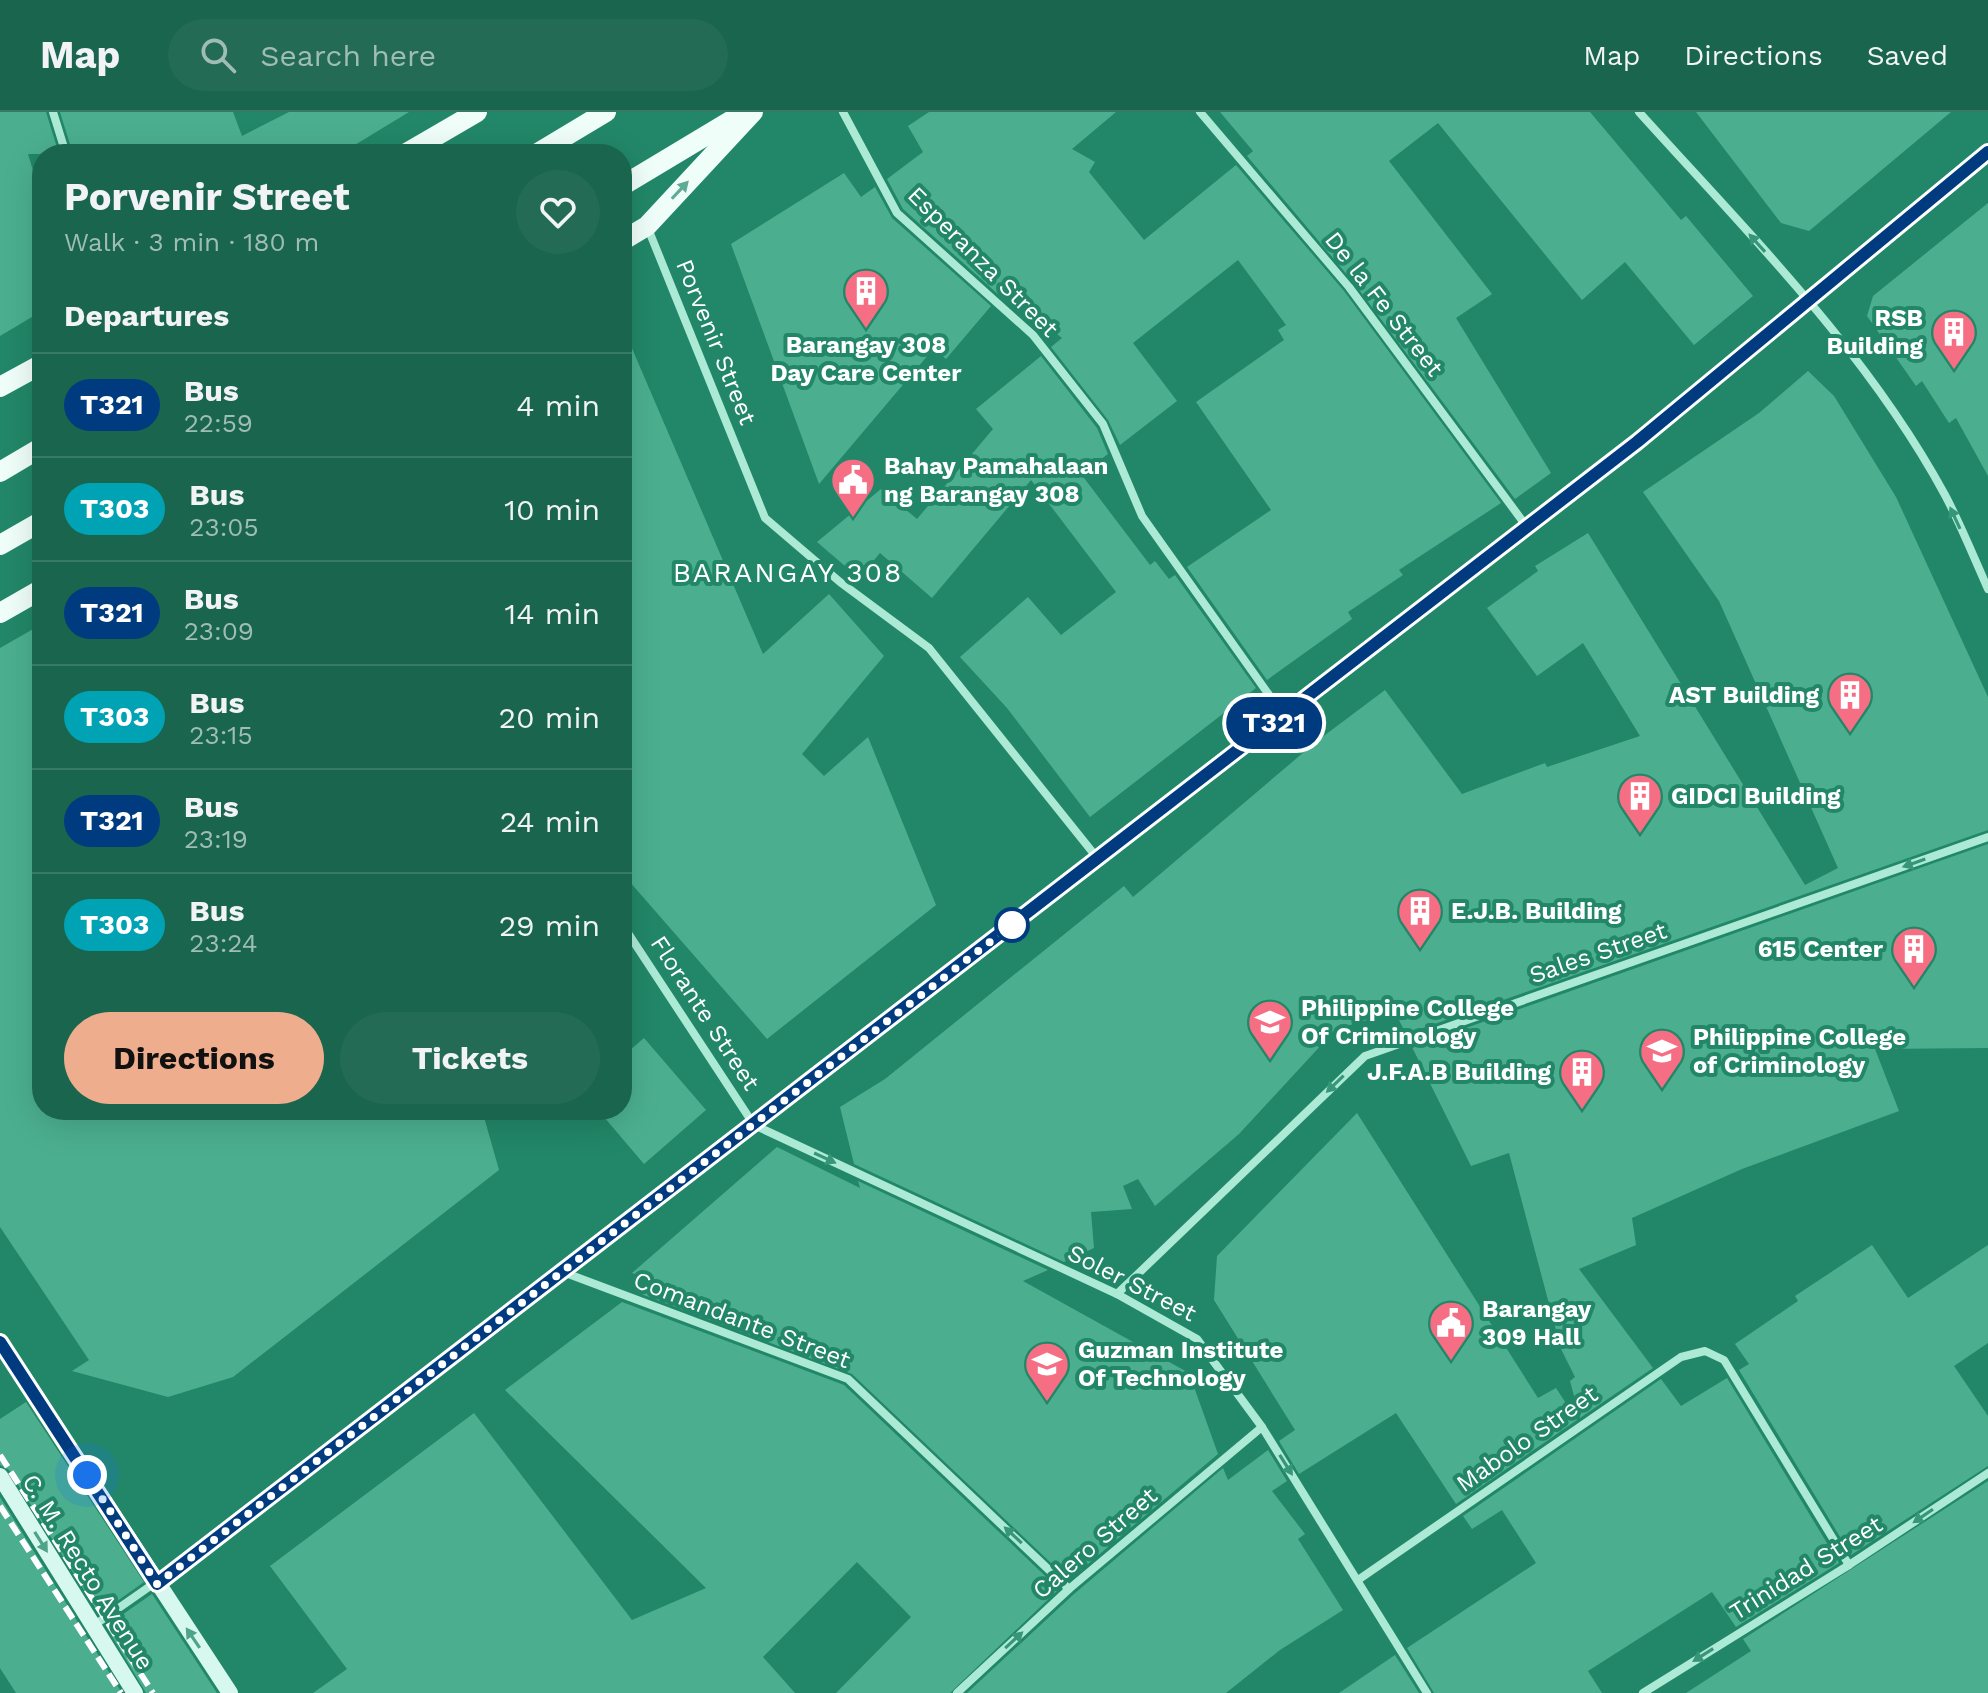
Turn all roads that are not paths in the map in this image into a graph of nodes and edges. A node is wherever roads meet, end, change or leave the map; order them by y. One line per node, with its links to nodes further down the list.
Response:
1 (53, 112): 9 (street)
2 (477, 112): 10 (main road)
3 (606, 112): 11 (main road)
4 (745, 112): 13 (main road)
5 (753, 112): 14 (main road, one-way to 5)
6 (843, 112): 27 (street, Esperanza Street)
7 (1200, 112): 22 (street, De la Fe Street)
8 (1639, 112): 16 (street, one-way to 8)
9 (63, 144)
10 (422, 144)
11 (553, 144)
12 (1988, 152): 16 (street)
13 (632, 180)
14 (647, 226): 15 (main road); 29 (street, Porvenir Street)
15 (632, 235)
16 (1810, 301): 22 (street); 24 (street, one-way to 16)
17 (32, 369): 18 (main road)
18 (0, 387)
19 (32, 453): 20 (main road)
20 (0, 472)
21 (32, 527): 23 (main road)
22 (1527, 527): 27 (street)
23 (0, 545)
24 (1988, 589)
25 (32, 595): 26 (main road)
26 (0, 613)
27 (1284, 716): 29 (street)
28 (1988, 837): 33 (street, Sales Street, one-way to 33)
29 (1098, 859): 31 (street)
30 (632, 939): 31 (street, Florante Street)
31 (754, 1125): 32 (street); 33 (street, Soler Street, one-way to 33)
32 (563, 1272): 40 (street); 41 (street, Comandante Street, one-way to 32)
33 (1117, 1294): 35 (street, Soler Street)
34 (0, 1342): 40 (main road, C. M. Recto Avenue)
35 (1262, 1427): 39 (street, Soler Street, one-way to 39); 41 (street, Calero Street)
36 (1988, 1473): 38 (street, Trinidad Street, one-way to 38)
37 (0, 1476): 42 (main road, C. M. Recto Avenue, one-way to 42)
38 (1849, 1565): 39 (street, Mabolo Street); 47 (street, Trinidad Street, one-way to 47)
39 (1358, 1580): 46 (street, Soler Street)
40 (157, 1584): 42 (street); 44 (main road, C. M. Recto Avenue, one-way to 40)
41 (1069, 1589): 45 (street, Calero Street, one-way to 41)
42 (93, 1627): 43 (main road, C. M. Recto Avenue)
43 (135, 1693)
44 (230, 1693)
45 (957, 1693)
46 (1427, 1693)
47 (1643, 1693)

